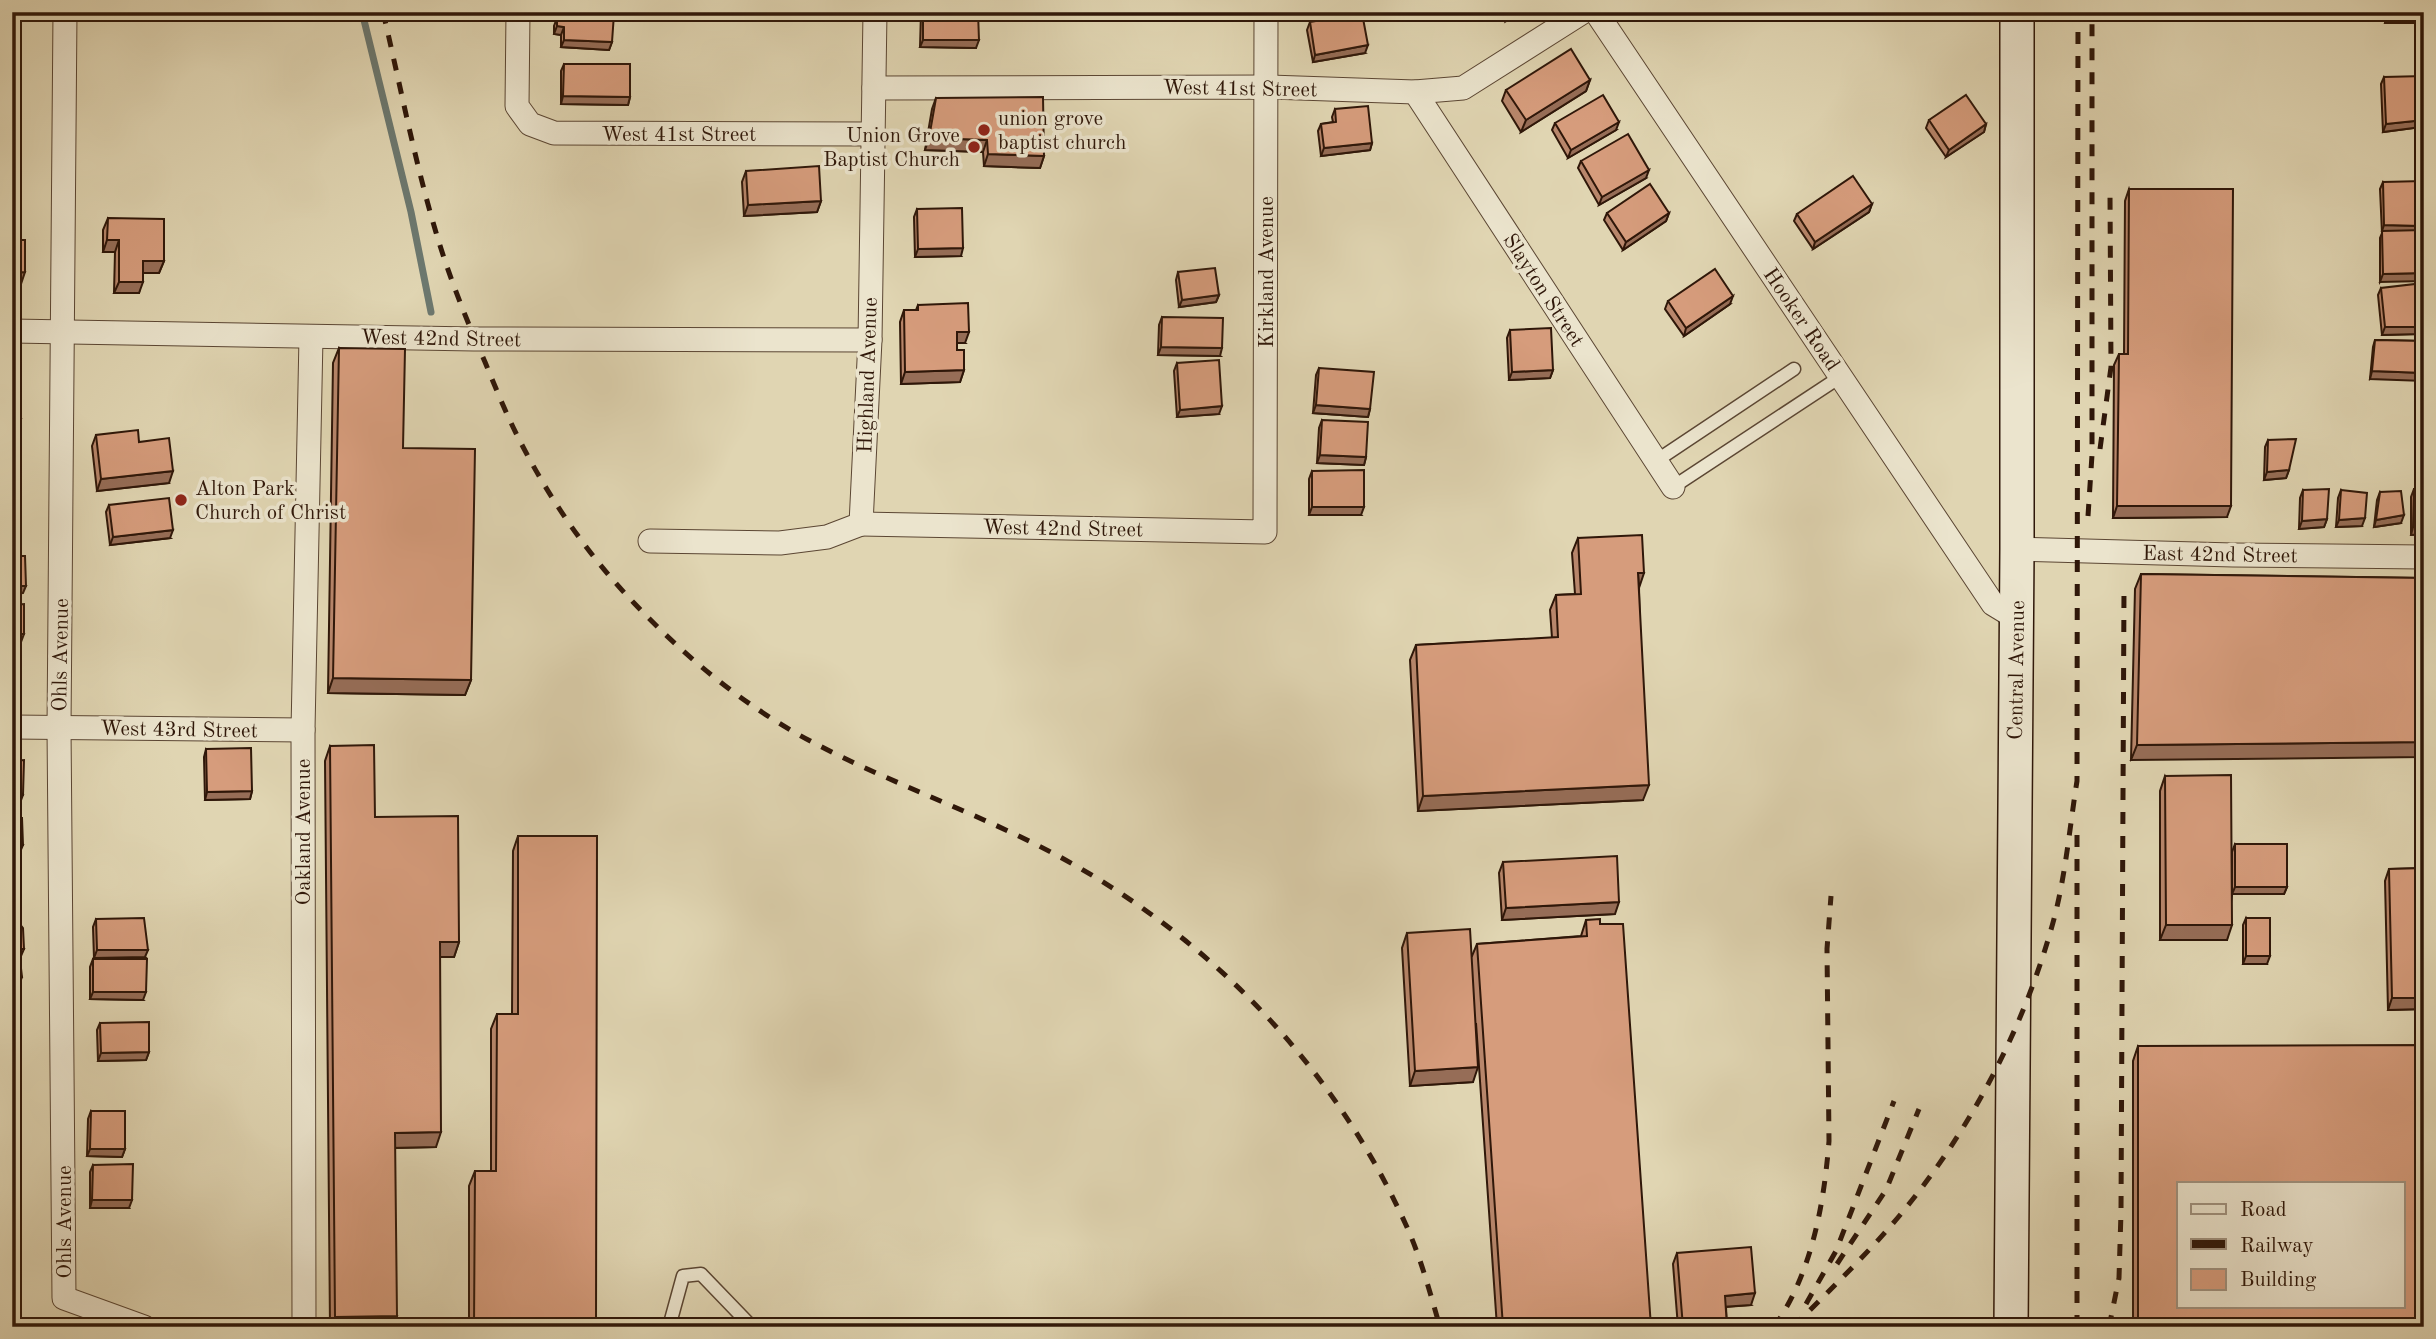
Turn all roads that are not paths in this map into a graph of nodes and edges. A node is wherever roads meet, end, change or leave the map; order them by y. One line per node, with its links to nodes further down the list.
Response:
1 (65, 12): 13 (street, Ohls Avenue)
2 (518, 12): 11 (street, West 41st Street)
3 (875, 12): 9 (street, Highland Avenue)
4 (1266, 12): 8 (street, Kirkland Avenue)
5 (1583, 12): 10 (street, West 41st Street)
6 (1596, 12): 17 (street, Hooker Road)
7 (2017, 12): 23 (street, Central Avenue)
8 (1267, 87): 9 (street, West 41st Street); 10 (street, West 41st Street); 21 (street, Kirkland Avenue)
9 (874, 88): 11 (street, Highland Avenue)
10 (1415, 92): 18 (street, Slayton Street)
11 (872, 134): 15 (street, Highland Avenue)
12 (12, 331): 13 (street, West 42nd Street)
13 (64, 332): 14 (street, West 42nd Street); 27 (street, Ohls Avenue)
14 (311, 337): 15 (street, West 42nd Street); 28 (street, Oakland Avenue)
15 (870, 340): 20 (street, Highland Avenue)
16 (1794, 369): 18 (lane)
17 (1840, 377): 19 (lane); 25 (street, Hooker Road)
18 (1656, 461): 19 (street, Slayton Street)
19 (1673, 487)
20 (861, 524): 21 (street, West 42nd Street); 22 (street)
21 (1265, 532)
22 (650, 541)
23 (2017, 549): 24 (street, East 42nd Street); 25 (street, Central Avenue)
24 (2424, 557)
25 (2016, 618): 33 (street, Central Avenue)
26 (12, 727): 27 (street, West 43rd Street)
27 (60, 727): 28 (street, West 43rd Street); 29 (street, Ohls Avenue)
28 (303, 730): 30 (street, Oakland Avenue)
29 (144, 1327)
30 (304, 1327)
31 (669, 1327): 32 (lane)
32 (752, 1327)
33 (2011, 1327)

